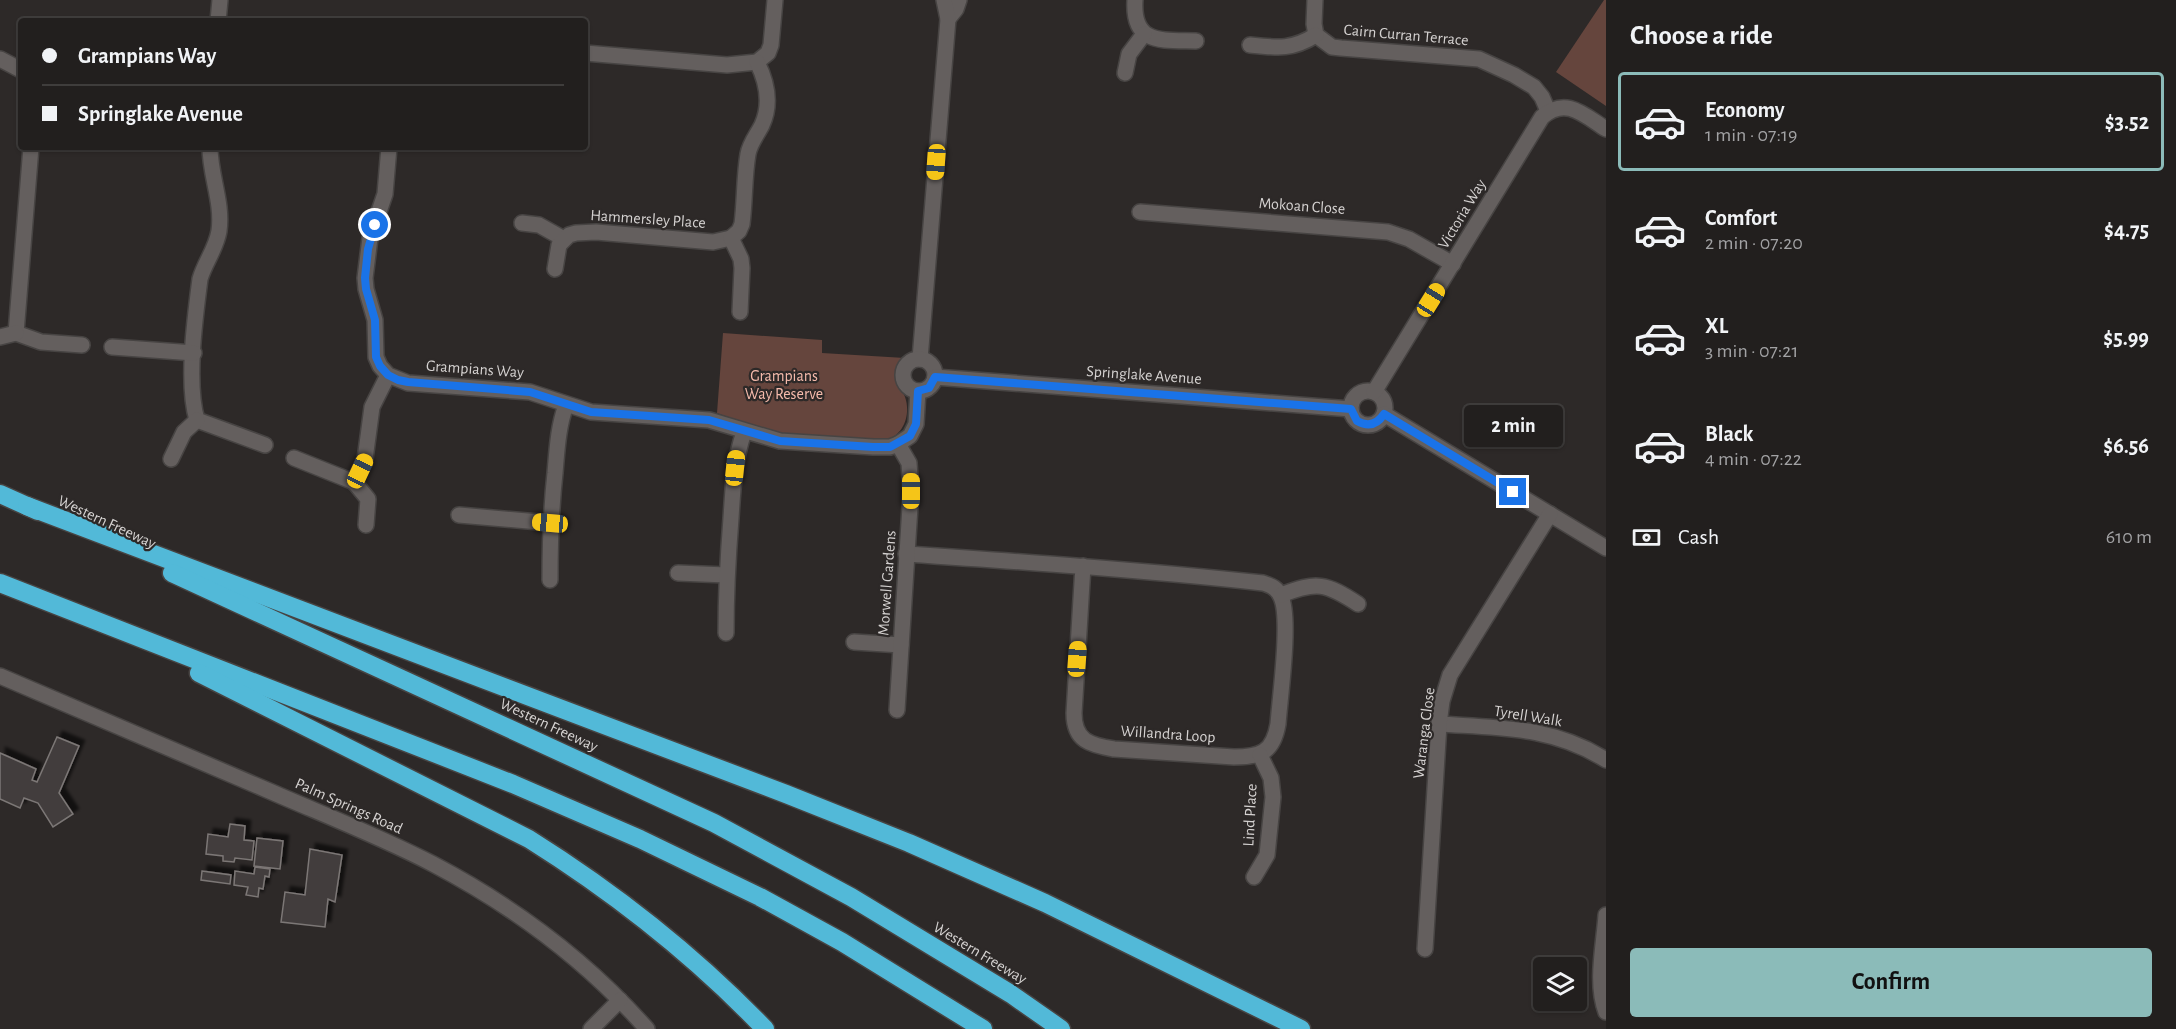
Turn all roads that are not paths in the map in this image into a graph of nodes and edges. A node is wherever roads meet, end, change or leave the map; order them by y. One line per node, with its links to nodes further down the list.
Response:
1 (220, 0): 7 (street)
2 (775, 0): 15 (street)
3 (944, 0): 8 (street)
4 (958, 0): 8 (street)
5 (1135, 0): 9 (street)
6 (1315, 0): 10 (street)
7 (218, 18)
8 (948, 19): 35 (street)
9 (1144, 34): 11 (street); 17 (street)
10 (1316, 35): 12 (street); 18 (street, Cairn Curran Terrace)
11 (1196, 41)
12 (1251, 45)
13 (588, 53): 15 (street)
14 (0, 59): 16 (street)
15 (757, 62): 25 (street)
16 (18, 68)
17 (1125, 72)
18 (1548, 111): 19 (street); 27 (street, Victoria Way)
19 (1606, 129)
20 (32, 150): 30 (street)
21 (210, 150): 34 (street)
22 (389, 150): 36 (street)
23 (1140, 212): 27 (street, Mokoan Close)
24 (522, 223): 26 (street)
25 (731, 238): 26 (street, Hammersley Place); 29 (street)
26 (564, 239): 28 (street)
27 (1453, 264): 39 (street, Victoria Way)
28 (555, 269)
29 (740, 312)
30 (16, 333): 31 (street); 32 (street)
31 (0, 337)
32 (82, 345)
33 (112, 347): 34 (street)
34 (194, 353): 43 (street)
35 (920, 359): 37 (street); 38 (street)
36 (388, 375): 40 (street, Grampians Way); 49 (street)
37 (935, 377): 38 (street); 41 (street, Springlake Avenue)
38 (918, 391): 45 (street)
39 (1374, 392): 41 (street); 42 (street)
40 (566, 405): 44 (street, Grampians Way); 54 (street)
41 (1351, 409): 42 (street)
42 (1384, 414): 52 (street)
43 (197, 420): 46 (street); 48 (street)
44 (744, 432): 45 (street, Grampians Way); 60 (street)
45 (898, 444): 57 (street, Morwell Gardens)
46 (265, 445)
47 (294, 458): 49 (street)
48 (171, 459)
49 (354, 482): 55 (street)
50 (0, 494): 51 (highway, Western Freeway)
51 (27, 506): 83 (highway, Western Freeway); 84 (highway)
52 (1550, 514): 56 (street); 71 (street, Waranga Close)
53 (459, 515): 54 (street)
54 (550, 523): 61 (street)
55 (366, 525)
56 (1606, 548)
57 (906, 554): 58 (street); 68 (street, Morwell Gardens)
58 (1083, 566): 64 (street); 72 (street, Willandra Loop)
59 (678, 573): 60 (street)
60 (726, 575): 66 (street)
61 (550, 580)
62 (0, 583): 82 (highway)
63 (0, 590): 81 (highway)
64 (1281, 595): 65 (street); 72 (street)
65 (1358, 604)
66 (726, 633)
67 (854, 642): 68 (street, Morwell Gardens)
68 (901, 645): 70 (street, Morwell Gardens)
69 (0, 676): 77 (street, Palm Springs Road)
70 (897, 710)
71 (1439, 724): 73 (street, Tyrell Walk); 76 (street, Waranga Close)
72 (1260, 754): 74 (street, Lind Place)
73 (1606, 760)
74 (1254, 877)
75 (1606, 915): 78 (street)
76 (1425, 949)
77 (620, 1000): 79 (street, Palm Springs Road); 80 (street)
78 (1606, 1012)
79 (642, 1028)
80 (591, 1029)
81 (765, 1029)
82 (983, 1029)
83 (1061, 1029)
84 (1301, 1029)

